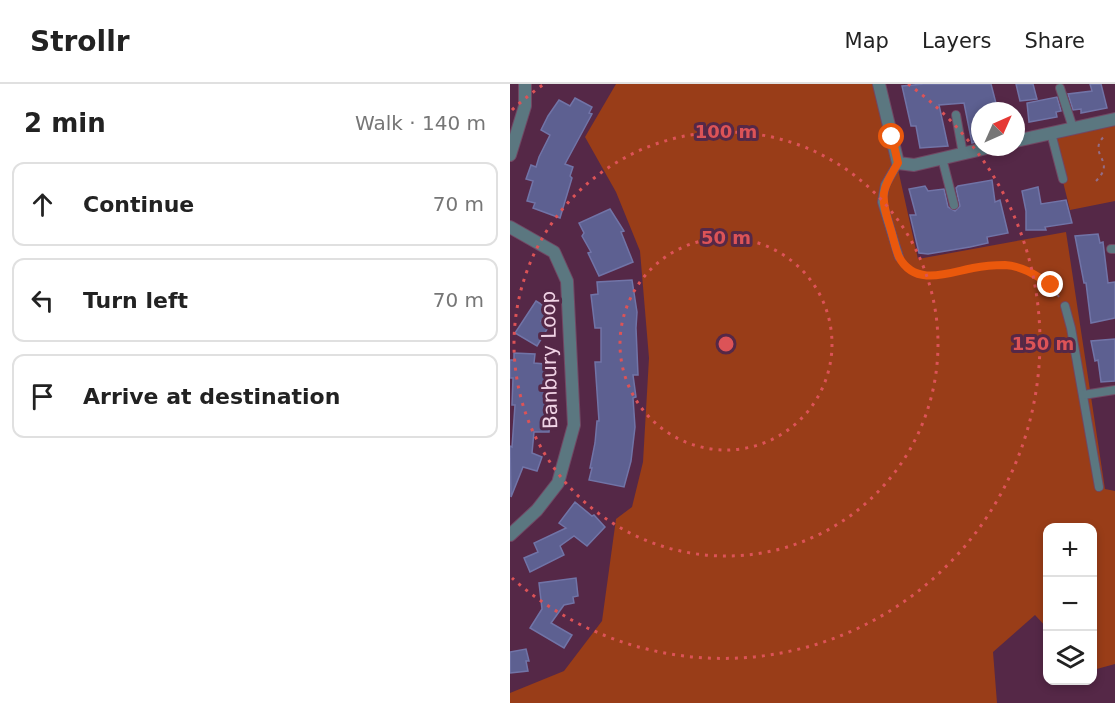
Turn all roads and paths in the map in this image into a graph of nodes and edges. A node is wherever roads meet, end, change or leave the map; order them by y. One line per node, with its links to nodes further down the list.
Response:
1 (525, 84): 11 (street)
2 (879, 84): 13 (street)
3 (1060, 88): 6 (lane)
4 (956, 115): 10 (lane)
5 (1115, 118): 6 (street); 15 (path)
6 (1073, 128): 7 (street)
7 (1051, 133): 8 (street); 14 (lane)
8 (1025, 139)
9 (971, 151): 10 (street)
10 (963, 153): 12 (street)
11 (510, 155)
12 (942, 158): 13 (street); 16 (lane)
13 (898, 163): 18 (lane)
14 (1064, 179)
15 (1096, 181)
16 (954, 205)
17 (510, 227): 23 (street, Banbury Loop)
18 (899, 257): 19 (path)
19 (1065, 306): 21 (lane)
20 (1115, 390): 21 (lane)
21 (1083, 395): 22 (lane)
22 (1099, 487)
23 (510, 535)

